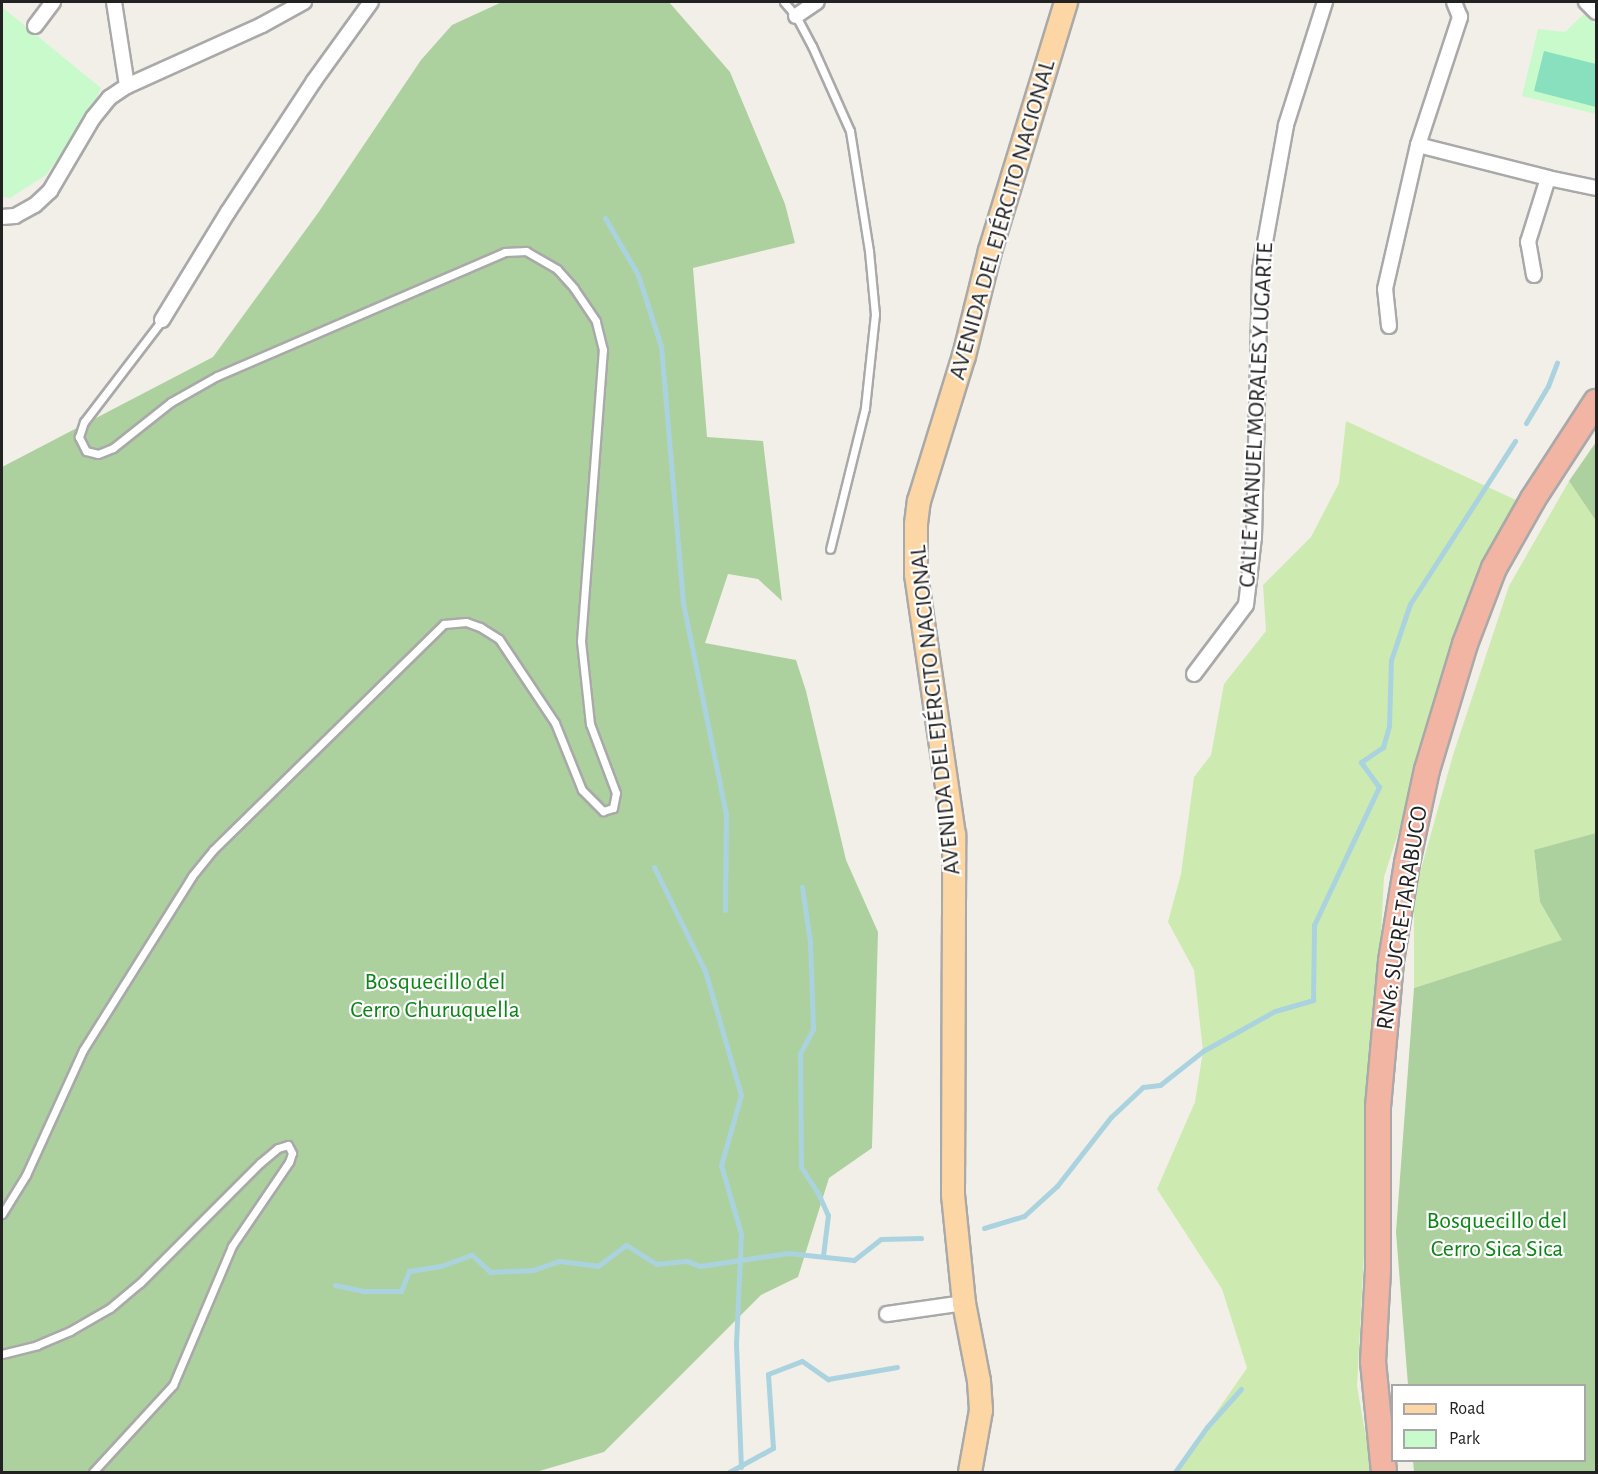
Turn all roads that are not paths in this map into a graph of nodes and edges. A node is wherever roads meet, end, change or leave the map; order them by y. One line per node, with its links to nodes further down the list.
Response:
1 (53, 2): 13 (street)
2 (114, 2): 14 (street)
3 (304, 2): 14 (street)
4 (371, 2): 20 (street)
5 (784, 2): 12 (lane)
6 (817, 2): 12 (street)
7 (1066, 2): 26 (main road, AVENIDA DEL EJÉRCITO NACIONAL)
8 (1325, 2): 24 (street, CALLE MANUEL MORALES Y UGARTE)
9 (1454, 2): 15 (street)
10 (1586, 2): 11 (street)
11 (1596, 12)
12 (796, 16): 23 (lane)
13 (35, 26)
14 (127, 86): 18 (street)
15 (1418, 145): 16 (street); 21 (street)
16 (1548, 178): 17 (street); 19 (street)
17 (1596, 188)
18 (2, 217)
19 (1534, 275)
20 (162, 320): 25 (lane)
21 (1389, 326)
22 (1596, 402): 31 (highway, RN6: SUCRE-TARABUCO)
23 (830, 549)
24 (1194, 674)
25 (2, 1214)
26 (963, 1304): 27 (street); 30 (main road, AVENIDA DEL EJÉRCITO NACIONAL)
27 (887, 1314)
28 (2, 1354): 29 (lane)
29 (93, 1473)
30 (970, 1473)
31 (1384, 1473)

